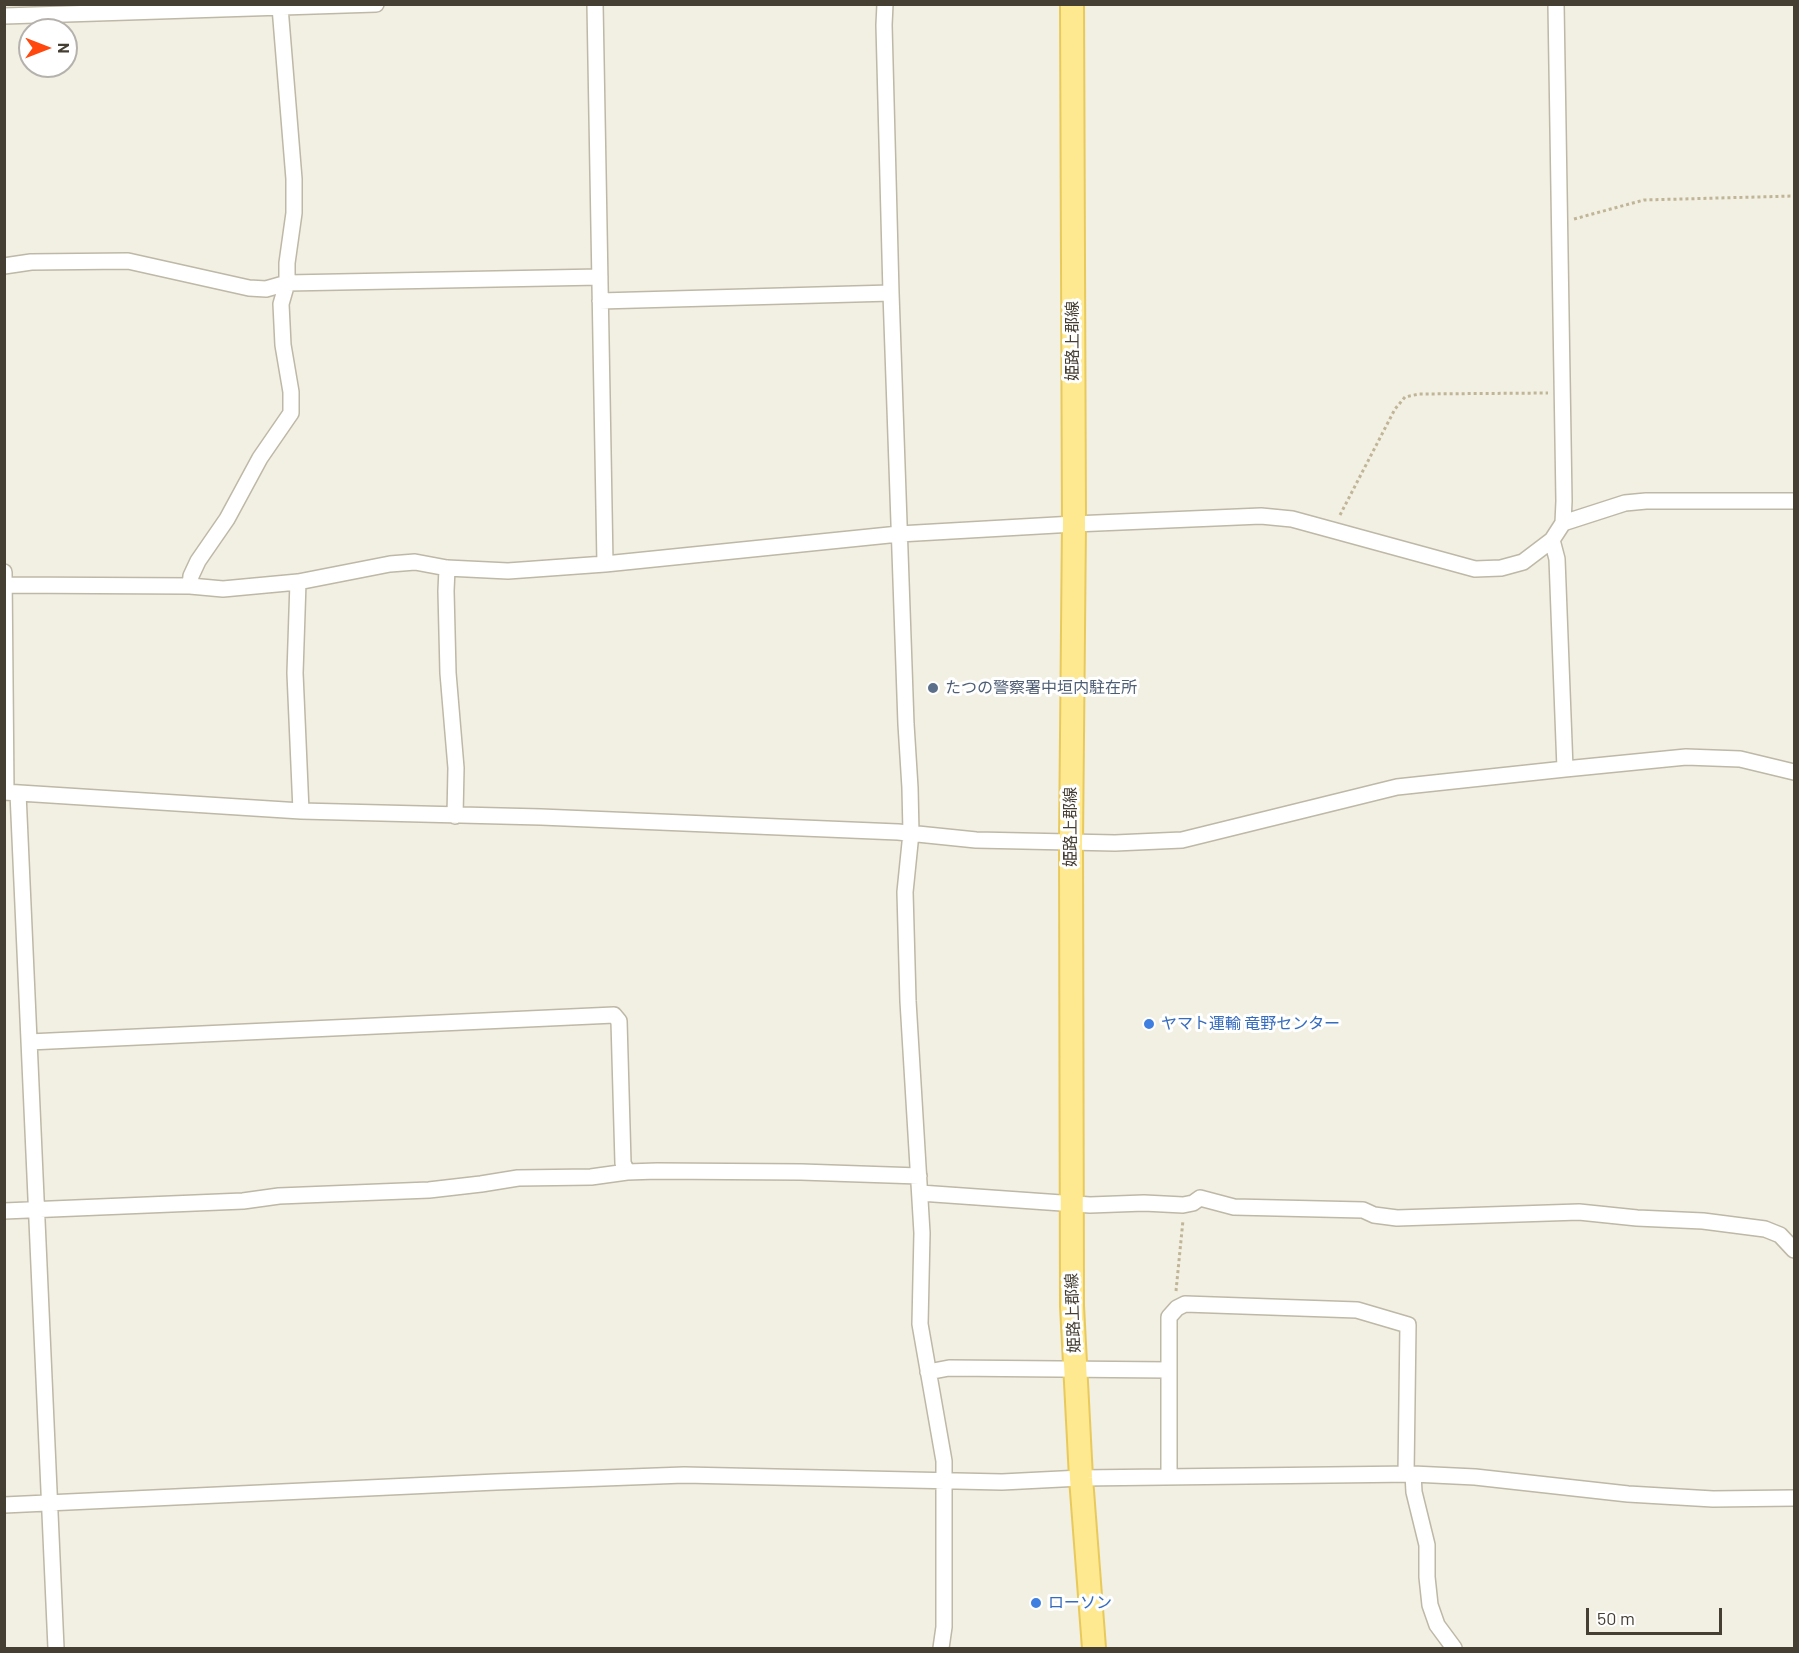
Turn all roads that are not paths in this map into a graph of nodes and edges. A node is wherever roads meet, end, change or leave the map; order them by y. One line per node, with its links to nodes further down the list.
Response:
1 (376, 4): 6 (street)
2 (595, 4): 9 (street)
3 (885, 4): 11 (street)
4 (1072, 4): 15 (main road, 姫路上郡線)
5 (1556, 4): 14 (street)
6 (285, 6): 7 (street); 10 (street)
7 (4, 16)
8 (4, 266): 10 (street)
9 (600, 277): 10 (street); 12 (street)
10 (287, 283): 23 (street)
11 (891, 293): 12 (street); 16 (street)
12 (600, 301): 18 (street)
13 (1794, 501): 14 (street)
14 (1563, 523): 17 (street)
15 (1074, 524): 16 (street); 17 (street); 30 (main road, 姫路上郡線)
16 (899, 534): 18 (street); 29 (street)
17 (1552, 540): 24 (street)
18 (605, 564): 19 (street)
19 (447, 567): 21 (street); 28 (street)
20 (4, 572): 22 (street)
21 (298, 582): 23 (street); 27 (street)
22 (5, 585): 23 (street); 26 (street)
23 (190, 586)
24 (1565, 769): 25 (street); 30 (street)
25 (1794, 772)
26 (10, 793): 27 (street); 31 (street)
27 (301, 812): 28 (street)
28 (455, 816): 29 (street)
29 (911, 833): 30 (street); 33 (street)
30 (1071, 842): 35 (main road, 姫路上郡線)
31 (28, 1042): 32 (street); 36 (street)
32 (627, 1172): 33 (street); 36 (street)
33 (919, 1176): 34 (street)
34 (920, 1192): 35 (street); 41 (street)
35 (1071, 1204): 38 (street); 39 (main road, 姫路上郡線)
36 (37, 1209): 37 (street); 47 (street)
37 (4, 1210)
38 (1794, 1250)
39 (1075, 1369): 40 (street); 41 (street); 44 (main road, 姫路上郡線)
40 (1168, 1370): 42 (street); 43 (street)
41 (928, 1372): 45 (street)
42 (1410, 1474): 43 (street); 46 (street); 52 (street)
43 (1169, 1477): 44 (street)
44 (1081, 1478): 45 (street); 51 (main road, 姫路上郡線)
45 (945, 1480): 47 (street); 50 (street)
46 (1794, 1498)
47 (50, 1504): 48 (street); 49 (street)
48 (4, 1505)
49 (56, 1648)
50 (941, 1648)
51 (1094, 1648)
52 (1454, 1648)

